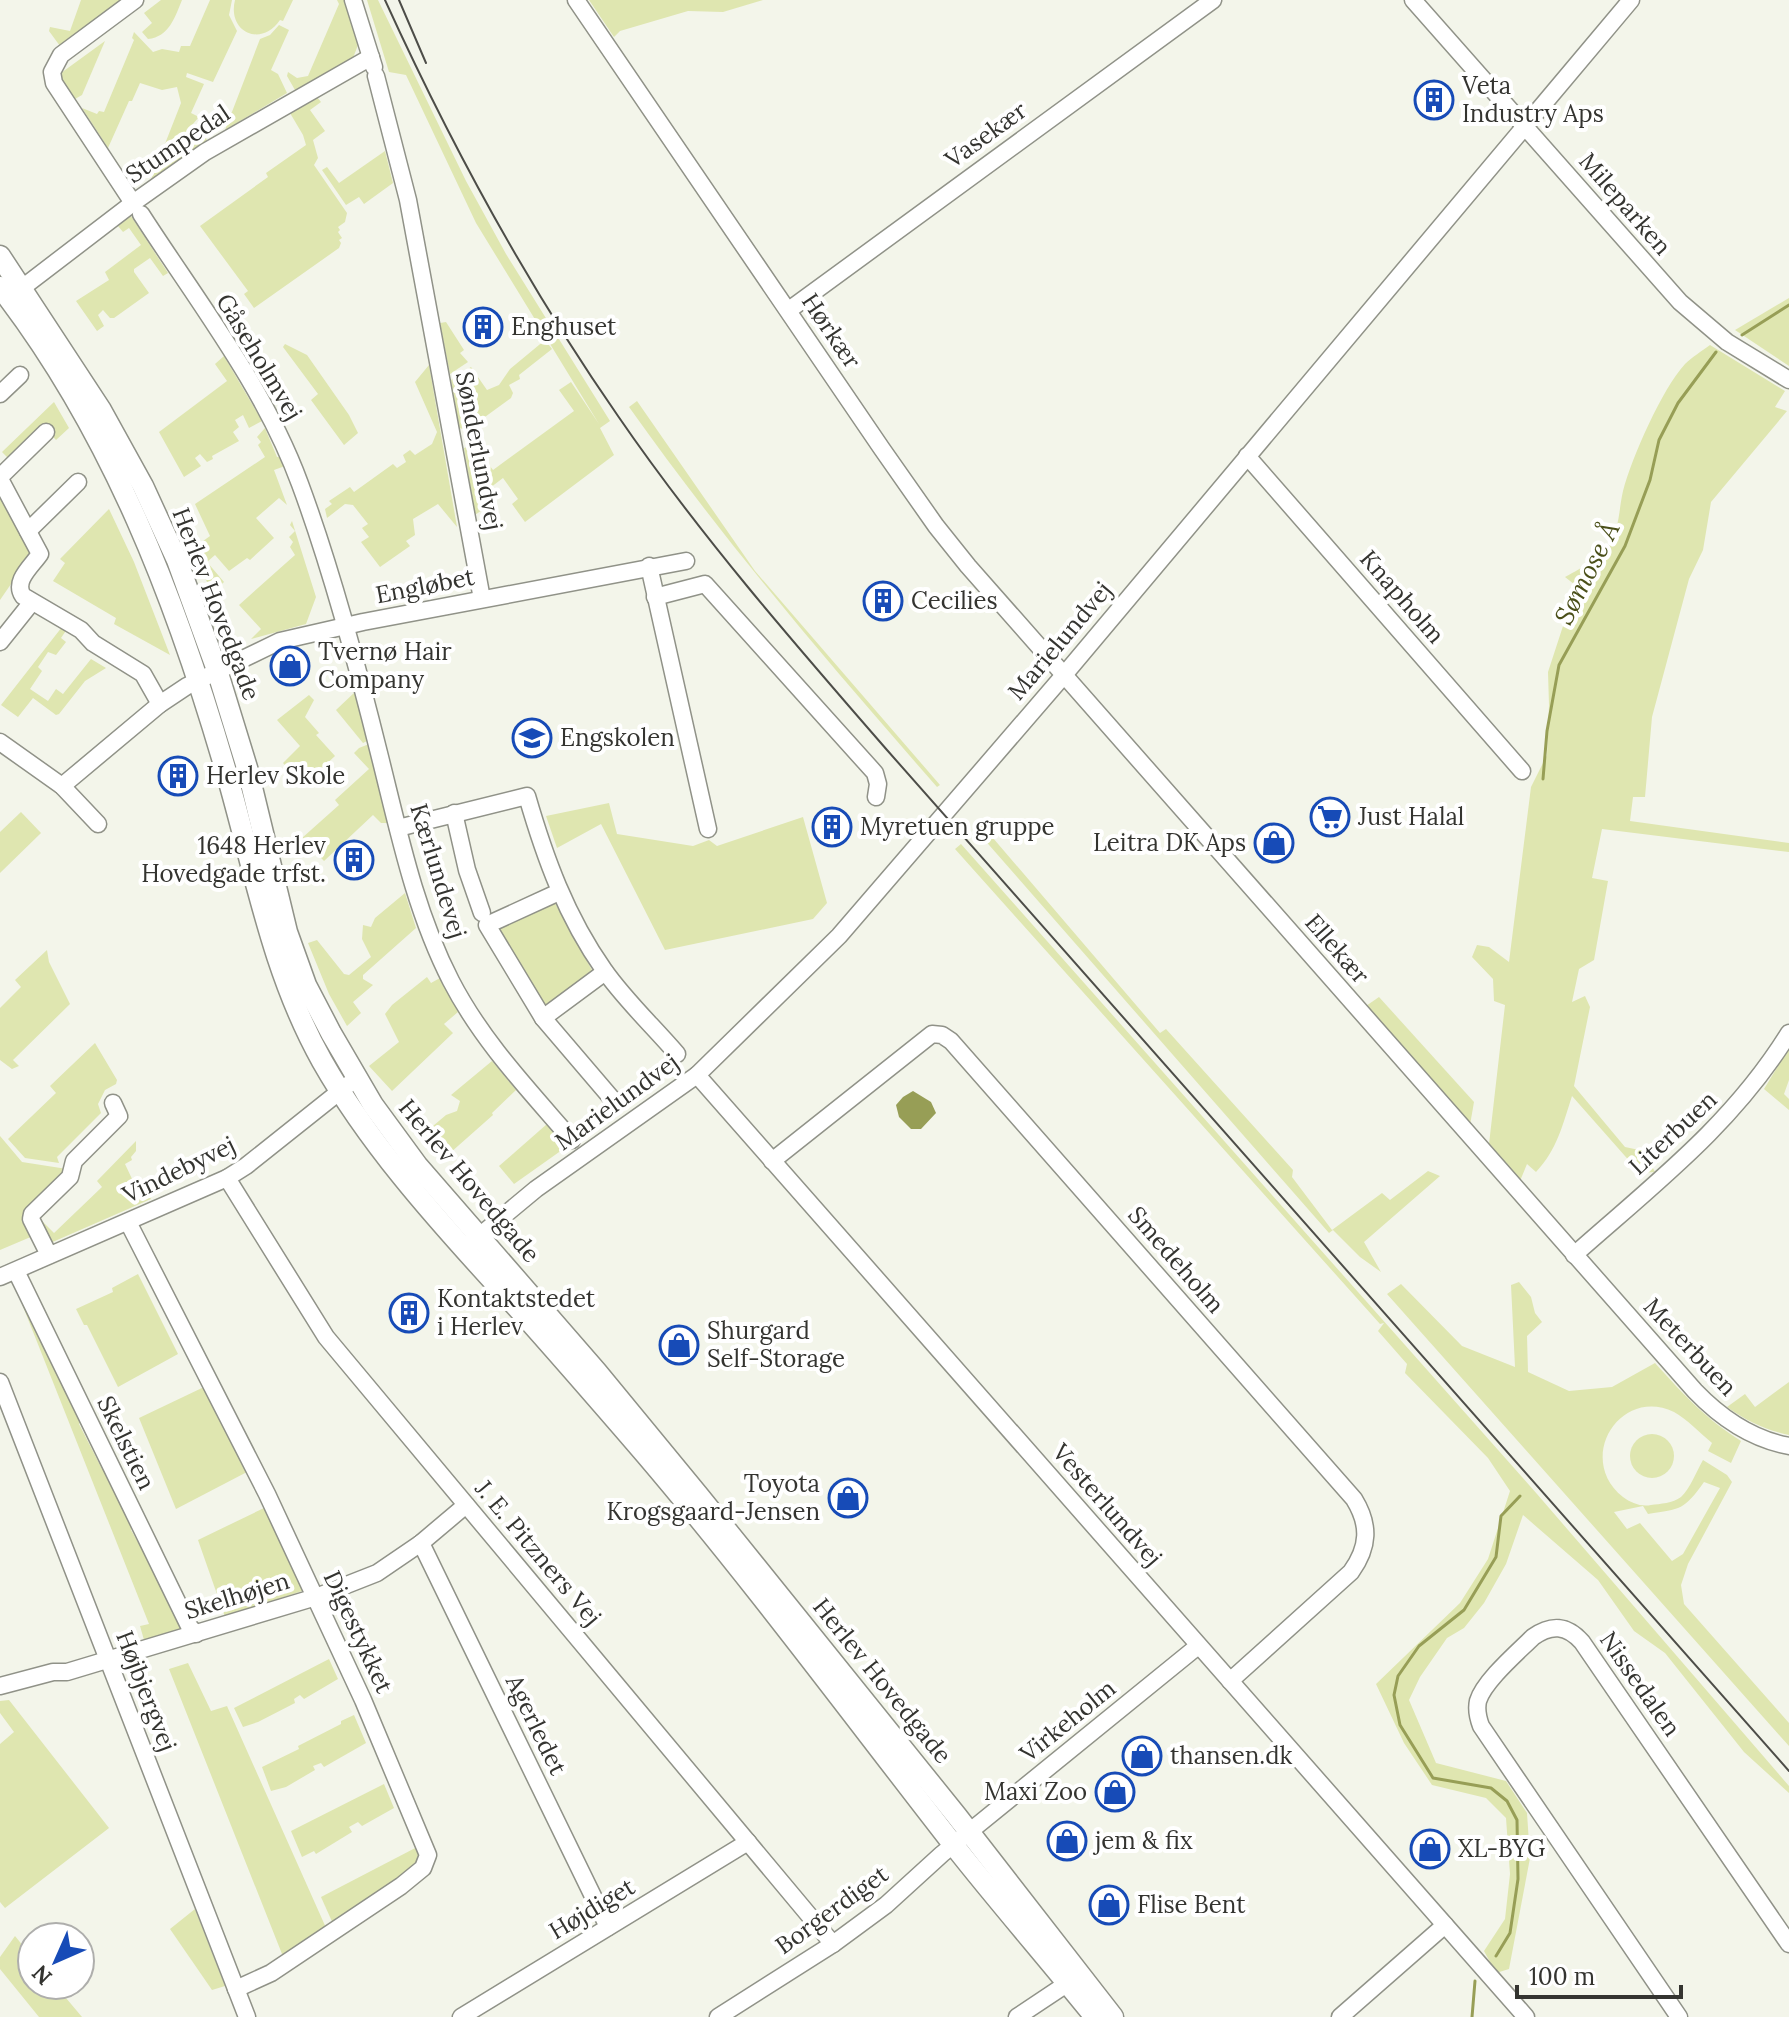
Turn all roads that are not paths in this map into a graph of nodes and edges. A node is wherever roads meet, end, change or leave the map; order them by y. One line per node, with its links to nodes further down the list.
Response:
1 (135, 0): 9 (street, Gåseholmvej)
2 (353, 0): 7 (street, Sønderlundvej)
3 (576, 0): 13 (street, Hørkær)
4 (1213, 0): 13 (street, Vasekær)
5 (1413, 0): 8 (street, Mileparken)
6 (1631, 0): 8 (street, Marielundvej)
7 (374, 69): 9 (street, Stumpedal); 25 (street, Sønderlundvej)
8 (1524, 126): 15 (street, Mileparken); 18 (street, Marielundvej)
9 (137, 208): 12 (street, Stumpedal); 27 (street, Gåseholmvej)
10 (0, 256): 12 (main road, Herlev Hovedgade)
11 (0, 287): 29 (main road, Herlev Hovedgade)
12 (22, 288): 29 (main road, Herlev Hovedgade)
13 (789, 310): 30 (street, Hørkær)
14 (20, 375): 16 (street)
15 (1789, 380)
16 (0, 394)
17 (46, 432): 19 (street)
18 (1247, 456): 30 (street, Marielundvej); 33 (street, Knapholm)
19 (0, 478): 21 (street)
20 (78, 482): 21 (street)
21 (28, 531): 26 (street)
22 (686, 561): 23 (street, Engløbet)
23 (649, 566): 24 (street); 25 (street, Engløbet)
24 (655, 597): 35 (street); 39 (street)
25 (482, 599): 27 (street, Engløbet)
26 (32, 602): 28 (street); 31 (street)
27 (344, 626): 29 (street, Engløbet); 38 (street, Kærlundevej)
28 (0, 642)
29 (208, 675): 31 (street, Engløbet); 47 (main road, Herlev Hovedgade); 48 (main road, Herlev Hovedgade)
30 (1064, 675): 46 (street, Marielundvej); 57 (street, Ellekær)
31 (160, 704): 34 (street, Engløbet)
32 (0, 742): 34 (street)
33 (1522, 771)
34 (62, 786): 37 (street)
35 (876, 797)
36 (454, 813): 38 (street); 40 (street); 41 (street)
37 (98, 824)
38 (398, 828): 51 (street, Kærlundevej)
39 (708, 829)
40 (559, 892): 42 (street); 43 (street)
41 (482, 913)
42 (605, 972): 43 (street); 45 (street)
43 (543, 1018): 49 (street)
44 (1789, 1033): 57 (street, Literbuen)
45 (677, 1054)
46 (697, 1075): 52 (street, Vesterlundvej); 55 (street, Marielundvej)
47 (357, 1078): 48 (street, Vindebyvej); 55 (main road, Herlev Hovedgade)
48 (340, 1092): 53 (street, Vindebyvej); 55 (main road, Herlev Hovedgade)
49 (613, 1100)
50 (113, 1103): 56 (street)
51 (572, 1140)
52 (772, 1161): 65 (street, Vesterlundvej); 67 (street, Smedeholm)
53 (227, 1178): 54 (street, Vindebyvej); 61 (street, J. E. Pitzners Vej)
54 (128, 1222): 56 (street, Vindebyvej); 63 (street, Digestykket)
55 (471, 1242): 69 (main road, Herlev Hovedgade)
56 (49, 1255): 58 (street, Vindebyvej)
57 (1574, 1255): 60 (street, Meterbuen)
58 (8, 1274): 64 (street, Skelstien)
59 (0, 1382): 66 (street, Højbjergvej)
60 (1789, 1446)
61 (466, 1505): 62 (street, Skelhøjen); 70 (street, J. E. Pitzners Vej)
62 (421, 1543): 63 (street, Skelhøjen); 72 (street, Agerledet)
63 (316, 1597): 64 (street, Skelhøjen); 76 (street, Digestykket)
64 (196, 1634): 66 (street, Skelhøjen)
65 (1198, 1646): 67 (street, Vesterlundvej); 69 (street, Virkeholm)
66 (108, 1658): 68 (street, Skelhøjen); 76 (street, Højbjergvej)
67 (1230, 1681): 71 (street, Vesterlundvej)
68 (0, 1686)
69 (962, 1839): 73 (street, Borgerdiget); 75 (main road, Herlev Hovedgade); 82 (main road, Herlev Hovedgade)
70 (748, 1842): 72 (street, Højdiget); 73 (street, J. E. Pitzners Vej)
71 (1445, 1925): 83 (street); 84 (street, Vesterlundvej)
72 (608, 1927): 78 (street, Højdiget)
73 (833, 1944): 79 (street, Borgerdiget)
74 (1789, 1944): 85 (street, Nissedalen)
75 (1068, 1983): 80 (street); 81 (main road, Herlev Hovedgade)
76 (236, 1989): 77 (street, Højbjergvej)
77 (247, 2017)
78 (461, 2017)
79 (718, 2017)
80 (1017, 2017)
81 (1095, 2017)
82 (1113, 2017)
83 (1340, 2017)
84 (1526, 2017)
85 (1679, 2017)

